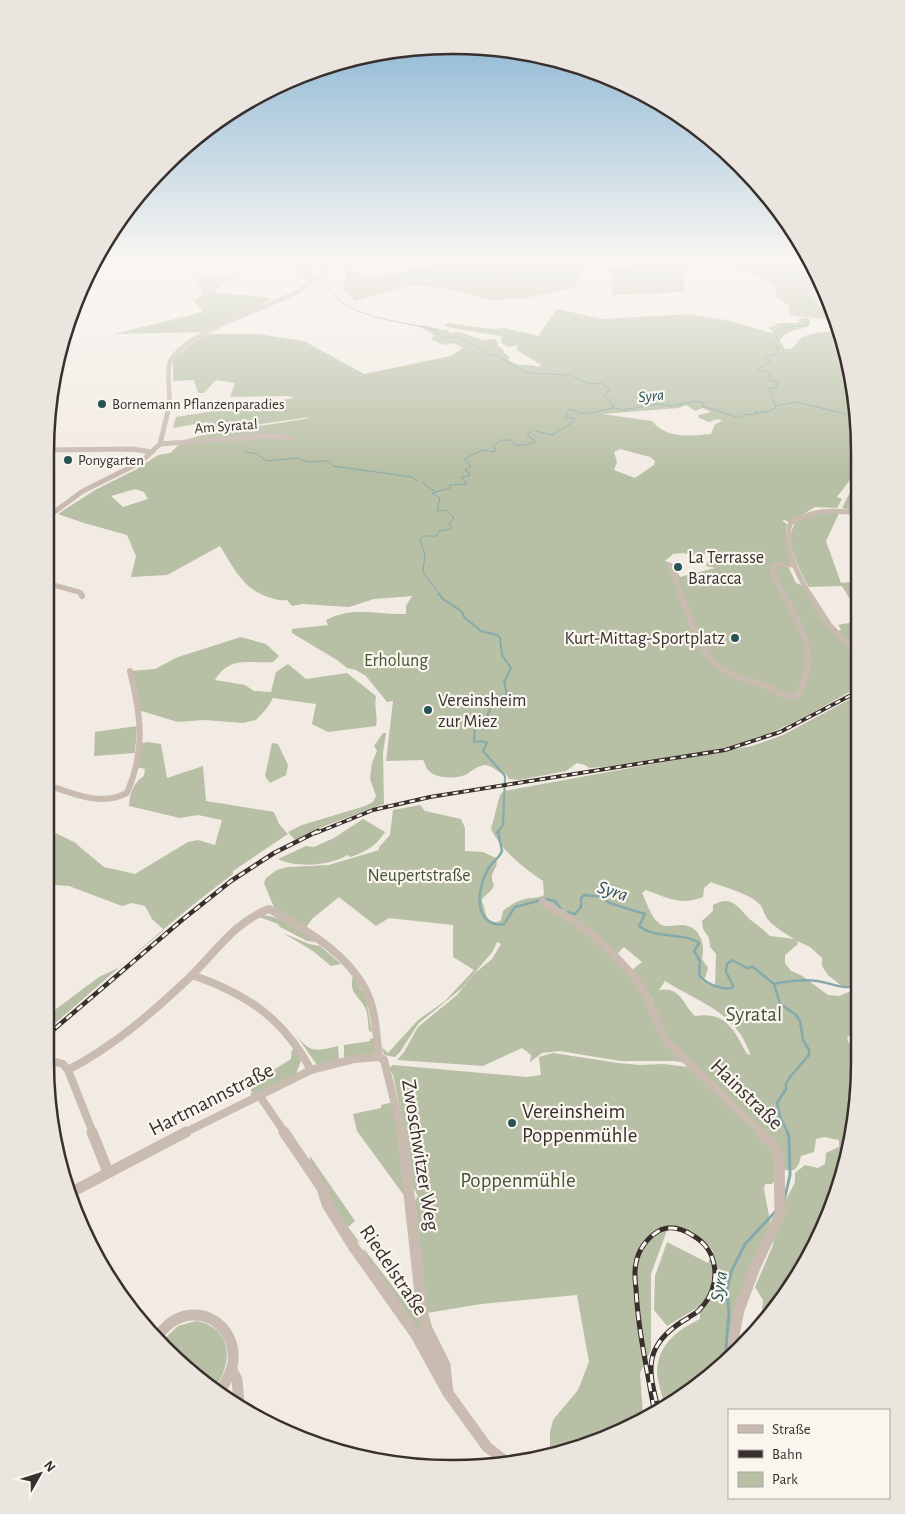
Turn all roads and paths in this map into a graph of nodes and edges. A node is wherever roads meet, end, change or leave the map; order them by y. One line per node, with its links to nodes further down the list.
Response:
1 (212, 331): 3 (street)
2 (293, 438): 3 (street, Am Syratal)
3 (160, 444): 5 (street)
4 (54, 450): 5 (street)
5 (152, 452): 6 (street)
6 (54, 512)
7 (851, 512): 9 (street)
8 (670, 565): 9 (street)
9 (794, 565): 12 (street)
10 (54, 585): 11 (street)
11 (82, 596)
12 (851, 647)
13 (130, 671): 14 (street)
14 (54, 786)
15 (543, 902): 25 (street, Hainstraße)
16 (192, 975): 17 (street, Zwoschwitzer Weg); 19 (street); 20 (street)
17 (379, 1057): 20 (street, Hartmannstraße); 28 (street, Zwoschwitzer Weg)
18 (54, 1063): 19 (street)
19 (68, 1070): 22 (street)
20 (311, 1070): 21 (street, Hartmannstraße)
21 (259, 1095): 22 (street, Hartmannstraße); 28 (street, Riedelstraße)
22 (108, 1172): 23 (street, Hartmannstraße)
23 (75, 1190)
24 (161, 1332): 26 (street)
25 (734, 1343)
26 (232, 1370): 27 (street); 29 (street)
27 (223, 1387)
28 (448, 1393): 30 (street, Riedelstraße)
29 (239, 1398)
30 (501, 1457)

